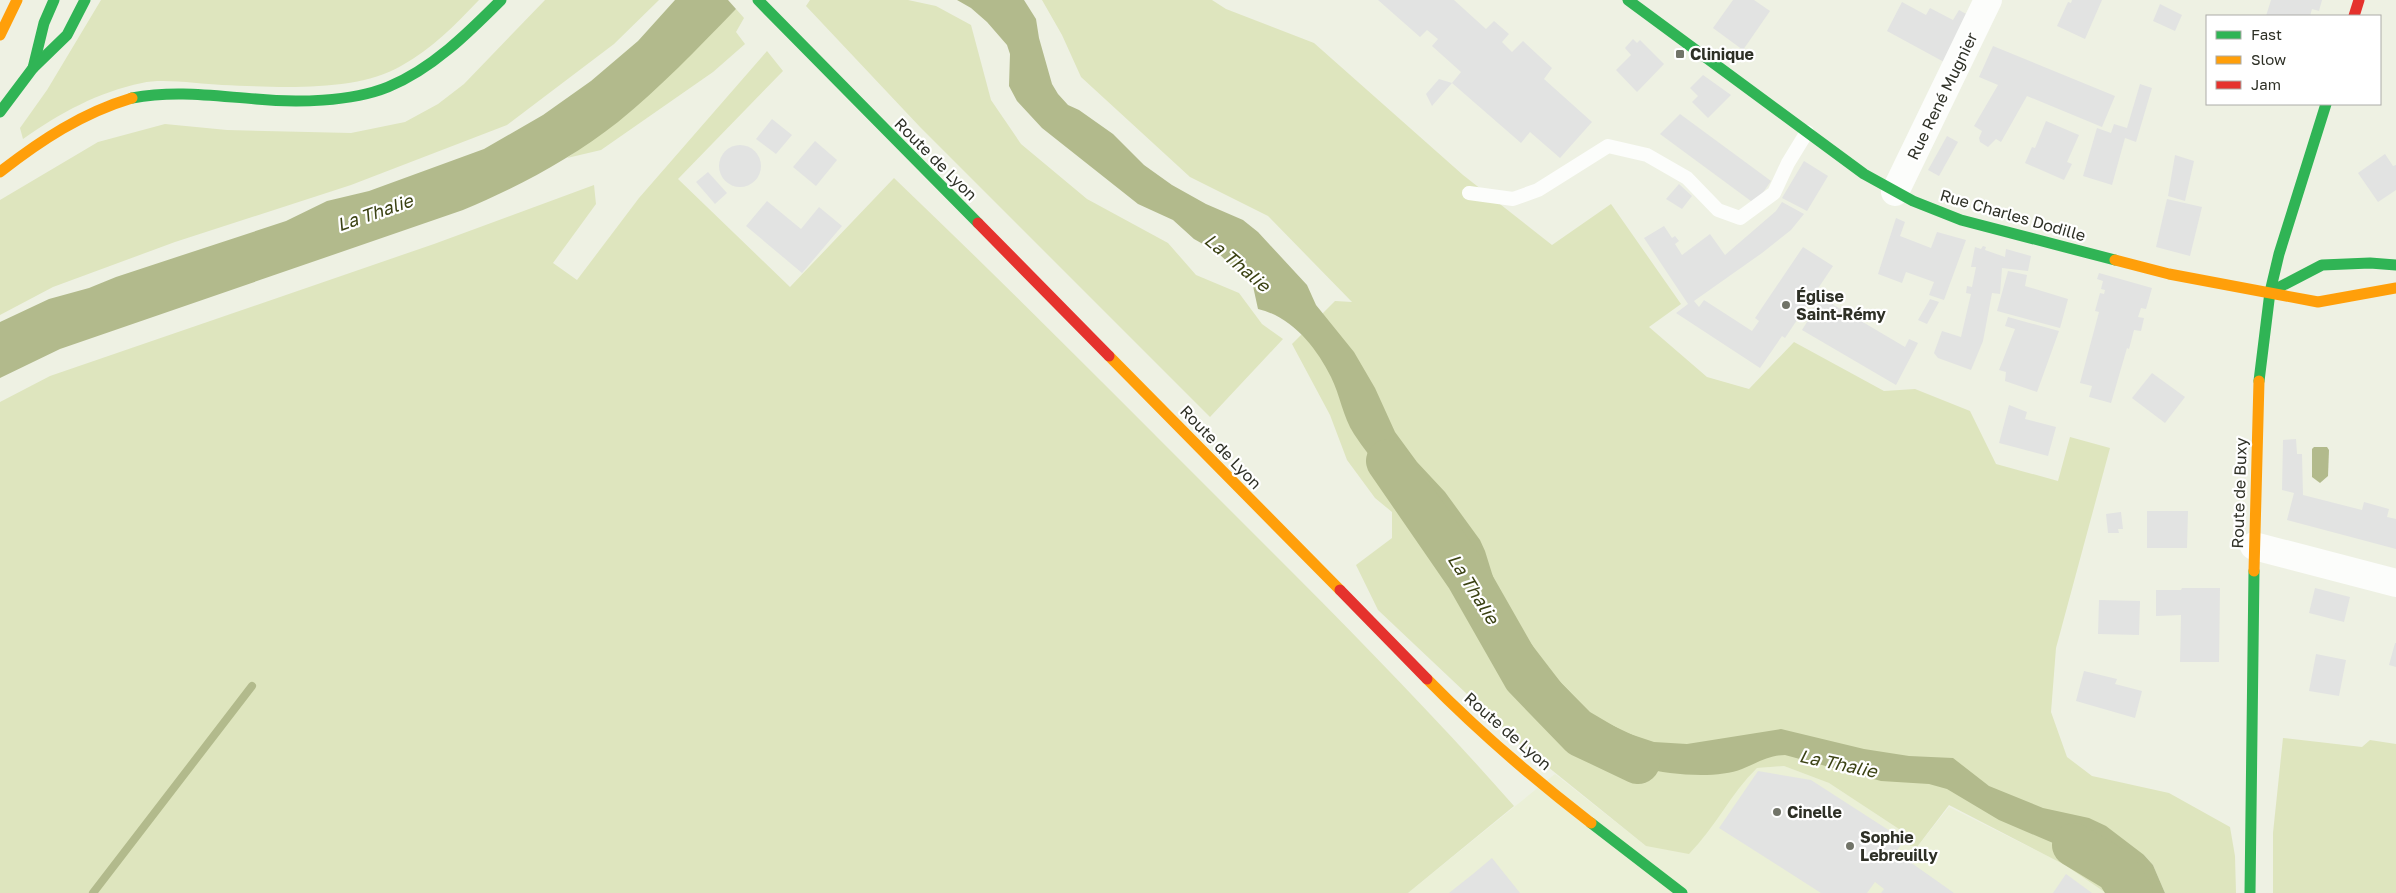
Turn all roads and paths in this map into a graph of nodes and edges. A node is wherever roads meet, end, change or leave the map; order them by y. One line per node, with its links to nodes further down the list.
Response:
1 (17, 0): 10 (main road)
2 (54, 0): 11 (main road)
3 (85, 0): 11 (main road)
4 (501, 0): 15 (main road)
5 (1628, 0): 14 (main road, Rue Charles Dodille)
6 (1988, 0): 16 (street, Rue René Mugnier)
7 (2359, 0): 9 (main road)
8 (759, 1): 23 (main road, Route de Lyon)
9 (2354, 15)
10 (0, 34)
11 (33, 68): 13 (main road)
12 (2326, 105): 20 (main road, Route de Buxy)
13 (0, 112)
14 (1807, 132): 16 (main road, Rue Charles Dodille); 17 (lane)
15 (0, 172)
16 (1895, 192): 20 (main road, Rue Charles Dodille)
17 (1469, 193)
18 (2396, 265): 20 (main road)
19 (2396, 288): 20 (main road, Rue Charles Dodille)
20 (2270, 292): 21 (main road, Route de Buxy)
21 (2254, 546): 22 (street); 24 (main road, Route de Buxy)
22 (2396, 583)
23 (1682, 893)
24 (2250, 893)

